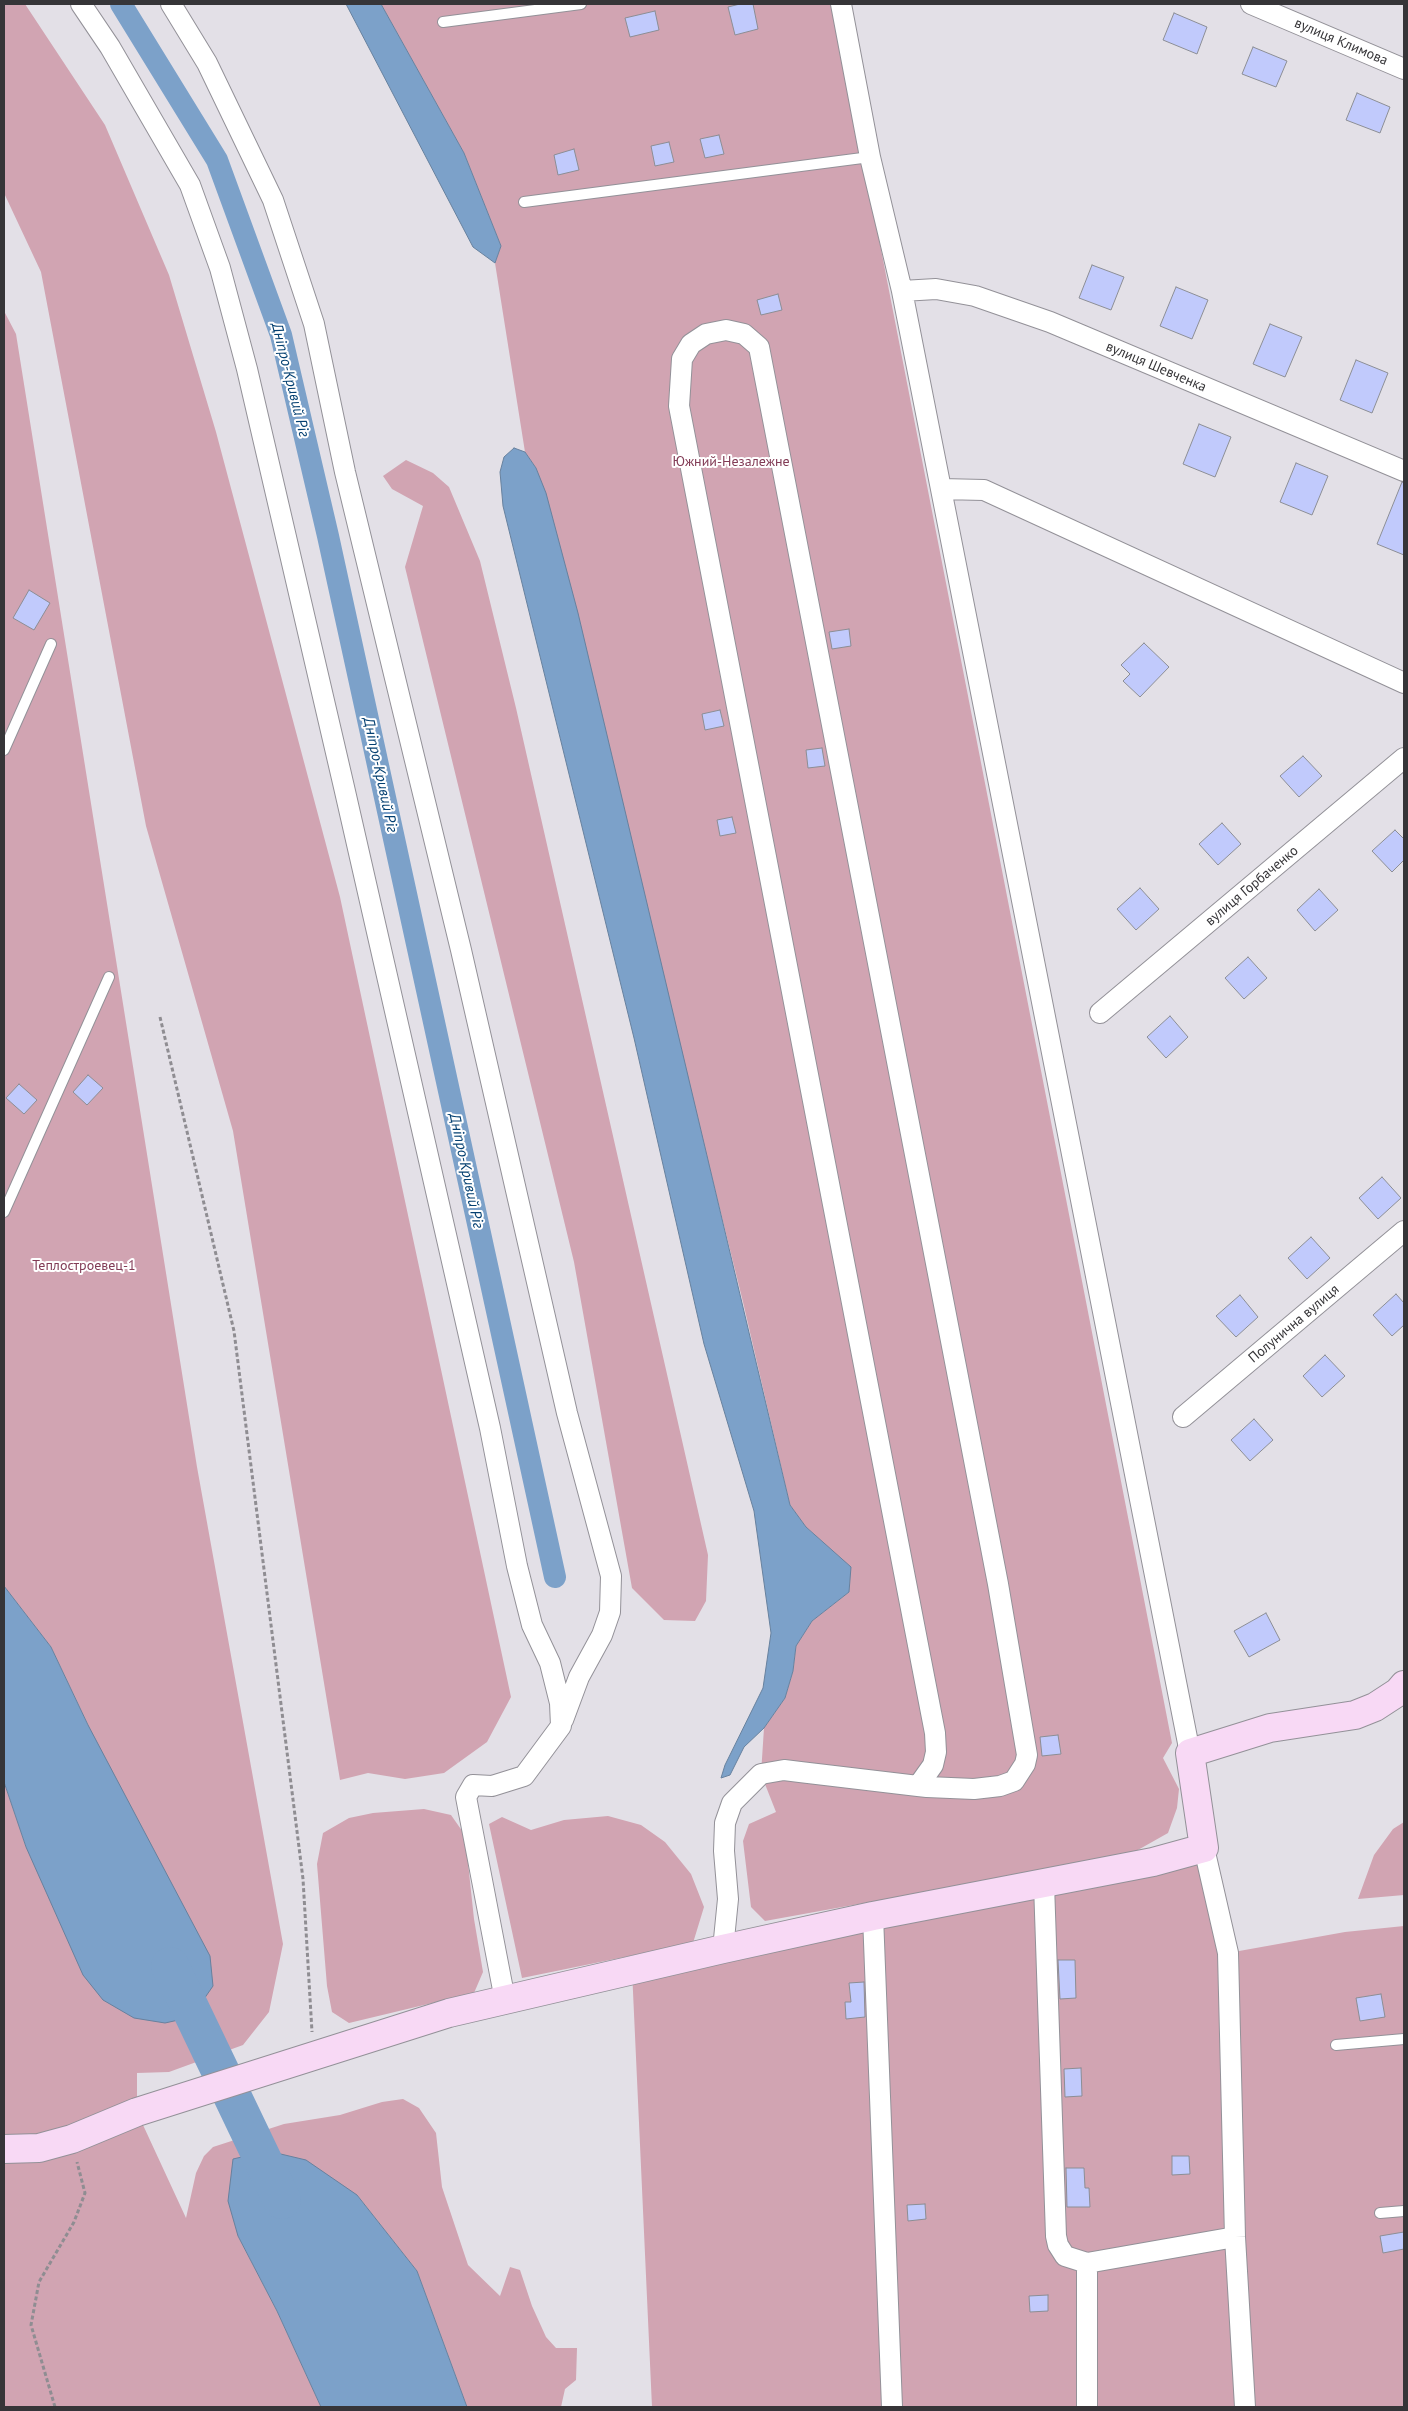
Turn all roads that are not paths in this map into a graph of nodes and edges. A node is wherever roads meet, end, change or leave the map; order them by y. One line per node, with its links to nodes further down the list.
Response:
1 (81, 4): 23 (street)
2 (171, 4): 23 (street)
3 (581, 4): 6 (lane)
4 (841, 4): 8 (street)
5 (1251, 4): 7 (street, вулиця Климова)
6 (443, 22)
7 (1404, 69)
8 (870, 157): 9 (lane); 10 (street)
9 (524, 202)
10 (902, 291): 11 (street, вулиця Шевченка); 12 (street)
11 (1404, 471)
12 (941, 489): 14 (street); 24 (street)
13 (51, 644): 15 (lane)
14 (1404, 683)
15 (4, 750)
16 (1404, 758): 18 (street, вулиця Горбаченко)
17 (109, 977): 19 (lane)
18 (1100, 1014)
19 (4, 1212)
20 (1404, 1231): 21 (street, Полунична вулиця)
21 (1183, 1417)
22 (1404, 1685): 24 (street)
23 (561, 1726): 30 (street)
24 (1190, 1754): 26 (street)
25 (918, 1786): 25 (street); 29 (street)
26 (1204, 1848): 27 (street); 36 (street)
27 (1044, 1884): 28 (street); 37 (street)
28 (873, 1916): 29 (street); 38 (street)
29 (723, 1949): 30 (street)
30 (505, 2000): 33 (street)
31 (1404, 2039): 32 (lane)
32 (1336, 2045)
33 (4, 2149)
34 (1404, 2211): 35 (lane)
35 (1380, 2213)
36 (1235, 2237): 37 (street); 40 (street)
37 (1087, 2263): 39 (street)
38 (892, 2407)
39 (1087, 2407)
40 (1245, 2407)

